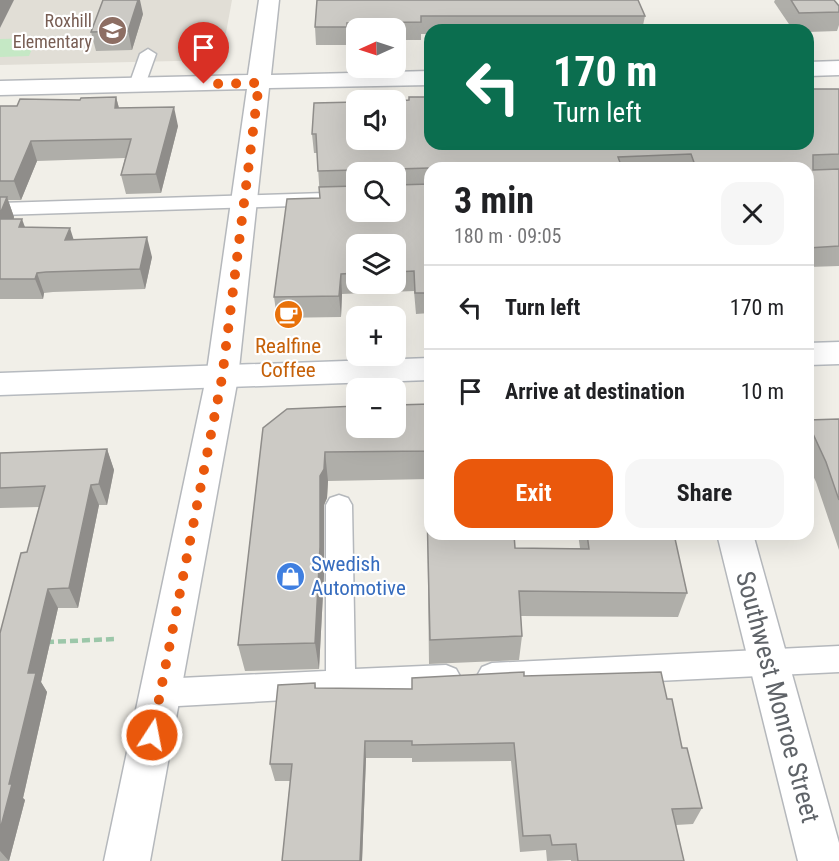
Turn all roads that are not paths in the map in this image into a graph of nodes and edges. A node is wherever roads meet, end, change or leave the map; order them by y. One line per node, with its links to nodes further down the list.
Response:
1 (269, 0): 6 (street)
2 (148, 54): 7 (lane)
3 (839, 68): 4 (street)
4 (814, 69)
5 (424, 78): 6 (street)
6 (259, 83): 7 (street); 10 (street)
7 (137, 86): 8 (street)
8 (0, 88)
9 (346, 198): 10 (lane)
10 (244, 202): 11 (lane); 15 (street)
11 (0, 209)
12 (839, 353): 13 (street)
13 (814, 354)
14 (424, 369): 15 (street)
15 (222, 378): 16 (street); 22 (street)
16 (0, 384)
17 (339, 505): 21 (lane)
18 (737, 540): 20 (street, Southwest Monroe Street)
19 (839, 659): 20 (lane)
20 (768, 662): 21 (lane); 24 (street, Southwest Monroe Street)
21 (340, 684): 22 (lane)
22 (160, 693): 23 (street)
23 (127, 861)
24 (821, 861)

